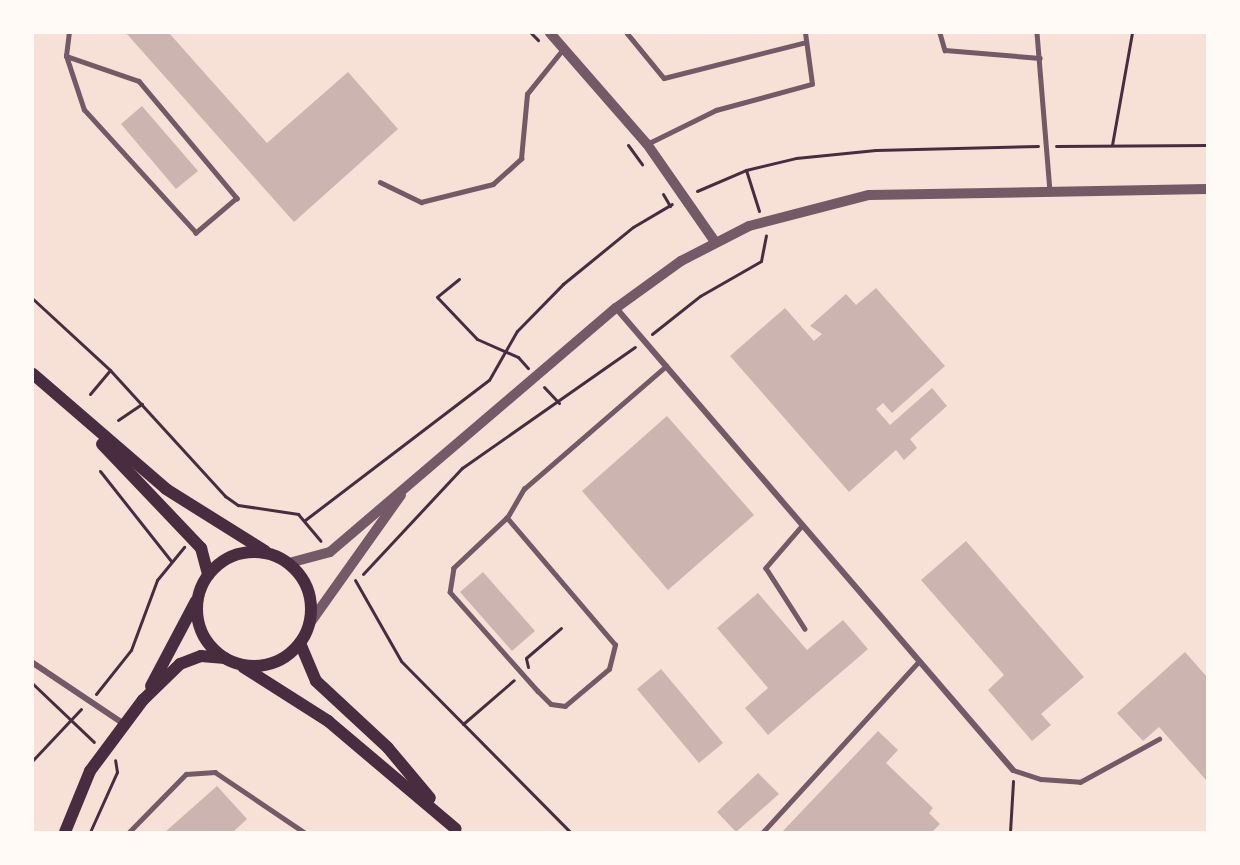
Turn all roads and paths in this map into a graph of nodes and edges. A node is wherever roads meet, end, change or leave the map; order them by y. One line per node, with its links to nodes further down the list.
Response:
1 (69, 33): 11 (lane)
2 (531, 33): 12 (path)
3 (550, 33): 10 (street)
4 (627, 33): 9 (lane)
5 (805, 33): 9 (lane)
6 (940, 33): 13 (lane)
7 (1037, 33): 13 (lane)
8 (1132, 33): 16 (path)
9 (806, 42): 15 (lane)
10 (564, 48): 12 (lane); 15 (street)
11 (66, 56): 11 (lane)
12 (553, 56): 19 (lane)
13 (1040, 58): 22 (lane)
14 (619, 135): 17 (path)
15 (647, 144): 25 (street)
16 (1112, 145)
17 (645, 168)
18 (746, 170): 24 (path)
19 (380, 182)
20 (658, 184): 23 (path)
21 (1207, 189): 22 (street)
22 (1051, 193): 24 (street)
23 (670, 206)
24 (762, 221): 25 (street); 29 (path)
25 (715, 242): 28 (street)
26 (459, 279): 33 (path)
27 (33, 299): 31 (path)
28 (616, 308): 29 (street); 33 (street)
29 (644, 340): 30 (street); 35 (path)
30 (666, 366): 42 (lane); 43 (street)
31 (110, 370): 34 (path); 36 (path)
32 (33, 374): 37 (main road)
33 (533, 375): 35 (path); 40 (street)
34 (90, 394)
35 (559, 403): 52 (path)
36 (142, 404): 38 (path); 41 (path)
37 (78, 416): 44 (main road); 45 (main road)
38 (118, 420)
39 (100, 471): 48 (path)
40 (412, 481): 46 (street); 50 (street)
41 (238, 505): 44 (path); 46 (path)
42 (507, 518): 42 (lane)
43 (803, 525): 55 (lane); 58 (street)
44 (221, 526): 47 (main road)
45 (194, 539): 48 (path); 51 (main road)
46 (330, 552): 49 (street)
47 (269, 554): 49 (main road); 51 (main road)
48 (171, 561): 61 (path)
49 (289, 563): 54 (main road)
50 (344, 569): 52 (path); 54 (street)
51 (208, 575): 53 (main road)
52 (357, 583): 71 (path)
53 (198, 597): 57 (main road); 62 (main road)
54 (310, 623): 56 (main road)
55 (805, 629)
56 (300, 644): 57 (main road); 67 (main road)
57 (231, 661): 62 (main road); 67 (main road)
58 (920, 661): 66 (street); 72 (lane)
59 (33, 663): 61 (street)
60 (33, 684): 65 (path)
61 (90, 700): 63 (street)
62 (143, 700): 63 (main road)
63 (124, 724): 68 (main road)
64 (1159, 739): 66 (lane)
65 (33, 760)
66 (1013, 770): 73 (path)
67 (458, 831)
68 (65, 832)
69 (129, 832): 70 (lane)
70 (304, 832)
71 (570, 832)
72 (762, 832)
73 (1010, 832)

